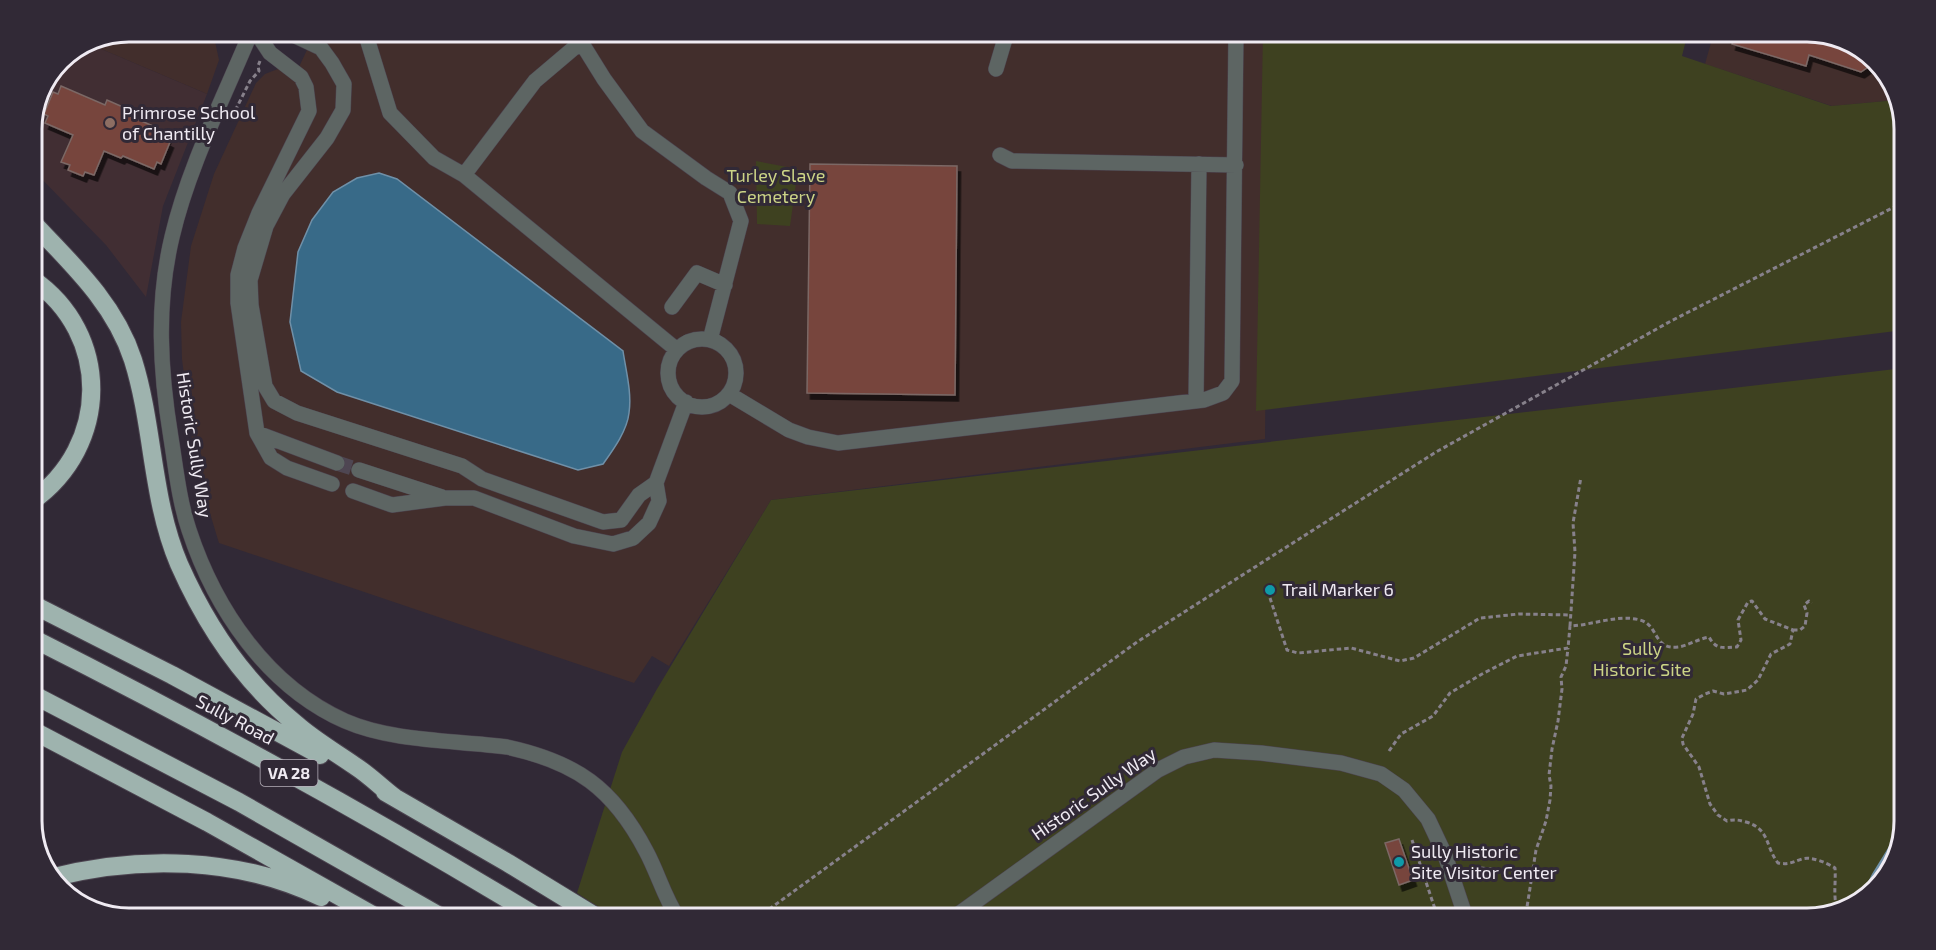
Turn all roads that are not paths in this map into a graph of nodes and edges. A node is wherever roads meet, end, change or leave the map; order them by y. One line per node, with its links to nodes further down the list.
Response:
1 (247, 42): 44 (street, Historic Sully Way)
2 (263, 42): 23 (street)
3 (308, 42): 26 (street)
4 (368, 42): 13 (street)
5 (574, 42): 13 (street)
6 (582, 42): 15 (street)
7 (1004, 42): 9 (street)
8 (1236, 42): 12 (street)
9 (996, 69)
10 (1000, 155): 11 (street)
11 (1199, 164): 12 (street); 21 (street)
12 (1236, 165): 21 (street)
13 (464, 175): 19 (street)
14 (42, 233): 37 (highway)
15 (725, 285): 17 (street); 18 (street)
16 (42, 288): 30 (highway)
17 (672, 307)
18 (710, 340): 19 (street); 20 (street)
19 (677, 350): 22 (street)
20 (729, 394): 21 (street); 22 (street)
21 (1196, 401)
22 (686, 402): 27 (street)
23 (257, 433): 24 (street); 28 (street)
24 (337, 463)
25 (359, 470): 31 (street)
26 (482, 479): 27 (street); 32 (street)
27 (656, 483): 32 (street)
28 (332, 484)
29 (353, 491): 31 (street)
30 (42, 493)
31 (445, 498): 32 (street)
32 (474, 498)
33 (42, 609): 37 (highway)
34 (42, 643): 42 (highway, Sully Road / VA 28)
35 (42, 699): 41 (highway, VA 28)
36 (42, 735): 40 (highway)
37 (394, 797): 43 (highway)
38 (61, 875): 39 (highway)
39 (344, 908)
40 (360, 908)
41 (425, 908)
42 (522, 908)
43 (582, 908)
44 (673, 908)
45 (967, 908): 46 (street, Historic Sully Way)
46 (1463, 908)

